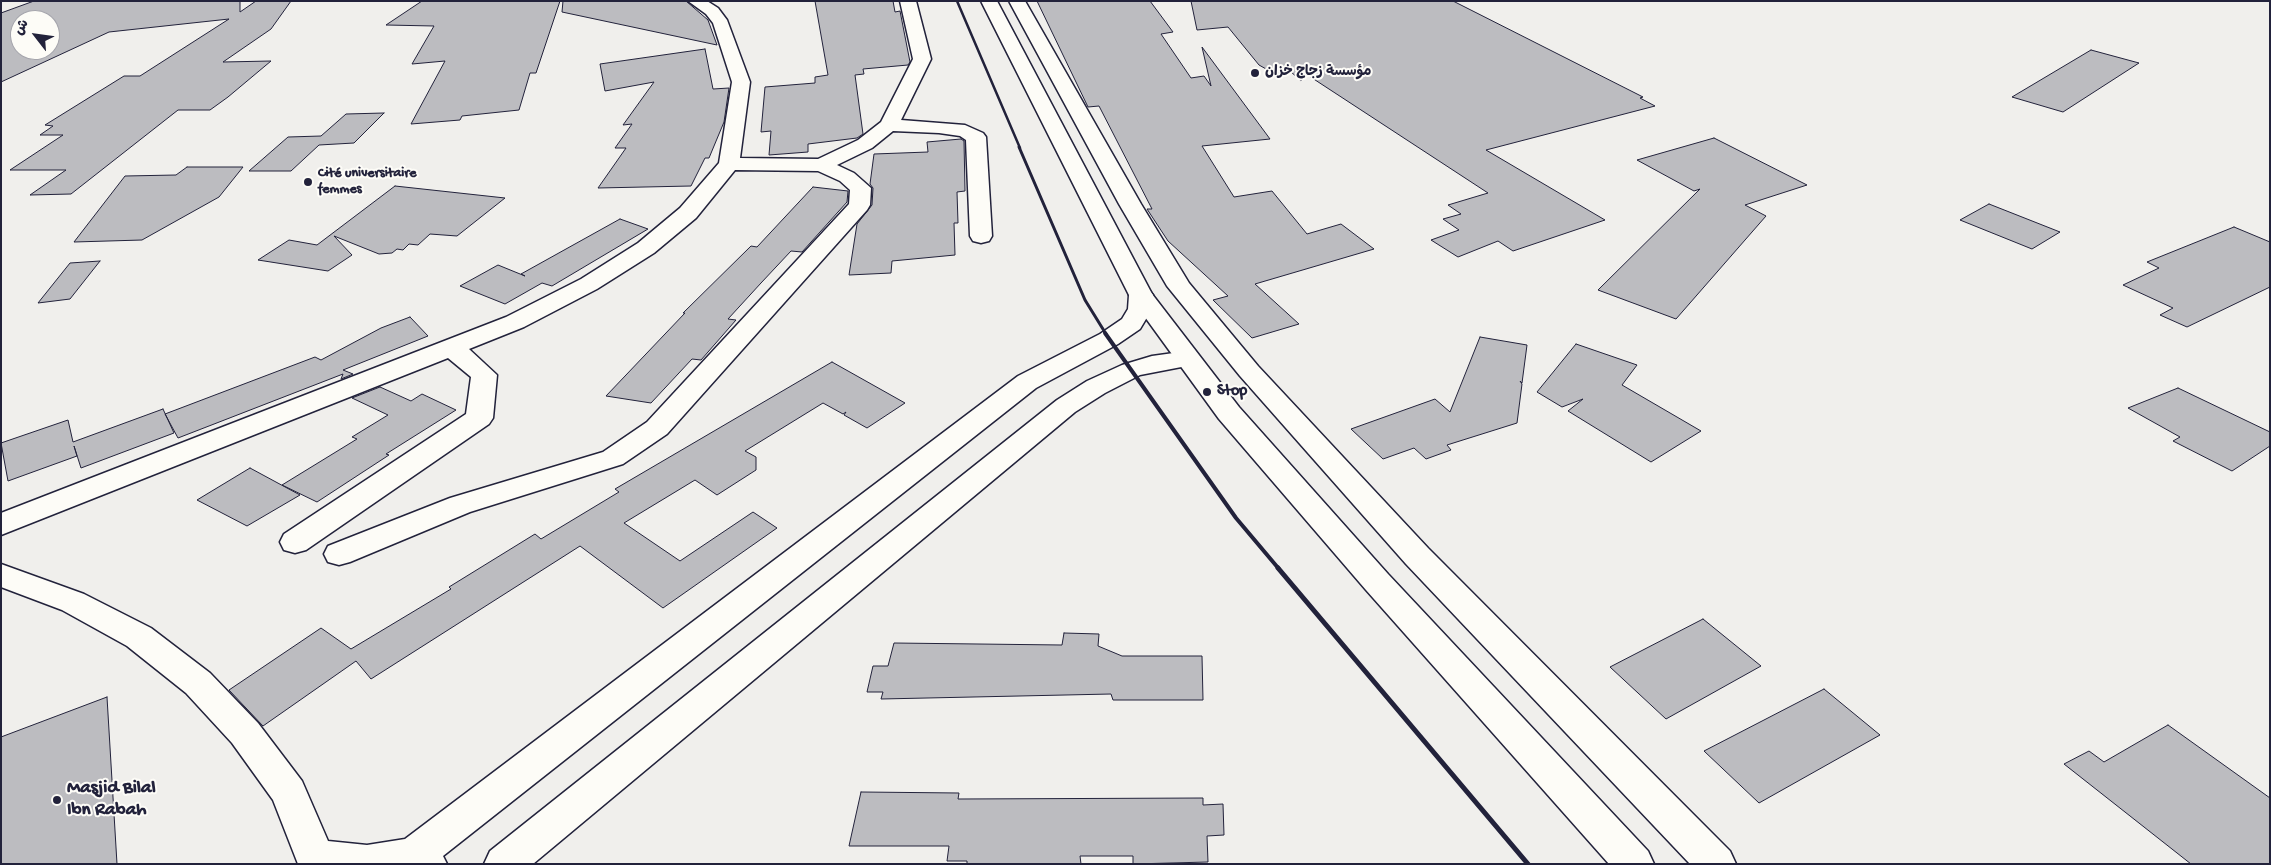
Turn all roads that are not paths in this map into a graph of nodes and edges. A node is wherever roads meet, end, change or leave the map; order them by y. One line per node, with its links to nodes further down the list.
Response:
1 (696, 1): 6 (street)
2 (908, 1): 5 (street)
3 (989, 1): 9 (street)
4 (1017, 1): 20 (street)
5 (889, 125): 7 (street); 8 (street)
6 (729, 164): 7 (street); 10 (street)
7 (821, 165): 14 (street)
8 (982, 236)
9 (1141, 295): 11 (street); 16 (street)
10 (452, 348): 12 (street); 13 (street)
11 (1188, 359): 18 (street); 19 (street)
12 (1, 525)
13 (295, 542)
14 (339, 554)
15 (1, 575): 17 (street)
16 (420, 859): 17 (street)
17 (316, 861)
18 (504, 864)
19 (1634, 864)
20 (1716, 864)

